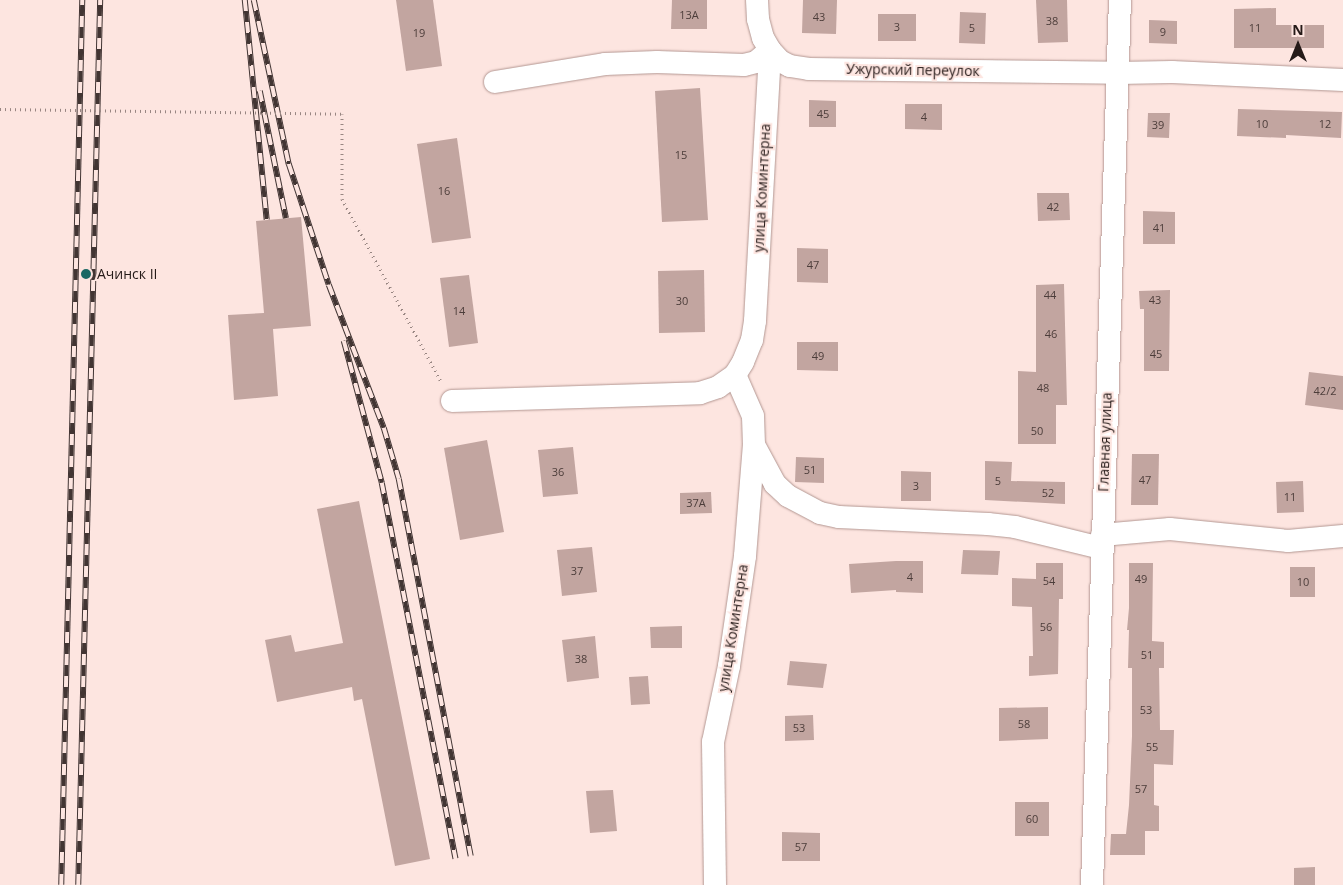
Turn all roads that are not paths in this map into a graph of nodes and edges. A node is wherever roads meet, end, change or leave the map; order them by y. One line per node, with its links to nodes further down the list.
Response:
1 (757, 0): 3 (street, улица Коминтерна)
2 (1120, 0): 4 (street, Главная улица)
3 (770, 50): 4 (street, Ужурский переулок); 6 (street); 7 (street, улица Коминтерна)
4 (1118, 73): 5 (street, Ужурский переулок); 11 (street, Главная улица)
5 (1343, 80)
6 (495, 82)
7 (734, 375): 8 (street, улица Коминтерна); 9 (street, улица Коминтерна)
8 (452, 400)
9 (754, 445): 11 (street); 12 (street, улица Коминтерна)
10 (1343, 536): 11 (street)
11 (1101, 542): 13 (street, Главная улица)
12 (715, 885)
13 (1092, 885)

